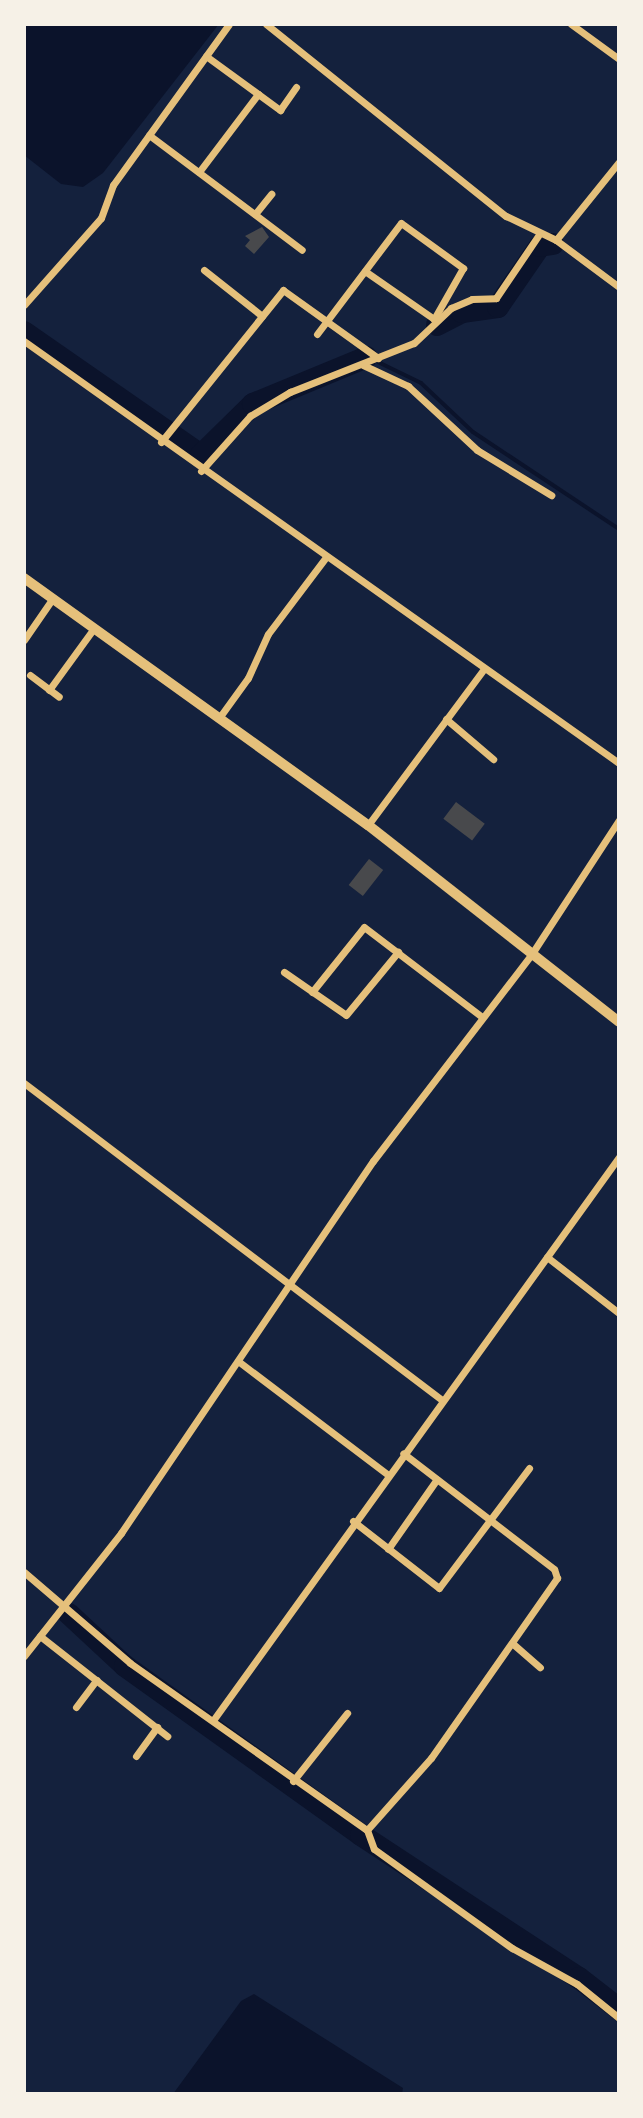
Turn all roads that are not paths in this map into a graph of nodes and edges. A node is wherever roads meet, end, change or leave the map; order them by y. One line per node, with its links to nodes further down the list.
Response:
1 (229, 24): 4 (street)
2 (266, 24): 13 (street)
3 (571, 24): 5 (street)
4 (206, 56): 7 (street); 8 (street)
5 (618, 57)
6 (296, 87): 7 (street)
7 (258, 94): 10 (street)
8 (149, 135): 10 (street); 21 (street)
9 (619, 162): 14 (street)
10 (199, 172): 12 (street)
11 (271, 194): 12 (street)
12 (255, 214): 15 (street)
13 (538, 236): 14 (street); 23 (street)
14 (556, 240): 20 (street)
15 (302, 250)
16 (204, 270): 19 (street)
17 (365, 271): 23 (street); 23 (street); 24 (street)
18 (232, 278): 19 (street)
19 (225, 287): 22 (street)
20 (619, 287)
21 (24, 305)
22 (262, 316): 24 (street); 29 (street)
23 (434, 319): 27 (street)
24 (327, 321): 25 (street); 27 (street)
25 (317, 334)
26 (24, 341): 29 (street)
27 (378, 358): 28 (street)
28 (363, 365): 30 (street); 31 (street)
29 (161, 442): 30 (street)
30 (201, 471): 32 (street)
31 (551, 495)
32 (326, 557): 37 (street); 41 (street)
33 (24, 578): 34 (main road)
34 (53, 598): 35 (main road); 36 (street)
35 (94, 628): 39 (street); 41 (main road)
36 (24, 640)
37 (484, 669): 42 (street); 44 (street)
38 (30, 675): 39 (street)
39 (49, 690): 40 (street)
40 (59, 697)
41 (219, 718): 46 (main road)
42 (446, 719): 43 (street); 46 (street)
43 (493, 759)
44 (619, 763)
45 (619, 820): 48 (street)
46 (368, 825): 48 (main road)
47 (398, 952): 50 (street); 50 (street); 51 (street)
48 (531, 955): 51 (street); 52 (main road)
49 (284, 972): 50 (street)
50 (312, 992)
51 (482, 1017): 56 (street)
52 (619, 1022)
53 (24, 1083): 56 (street)
54 (619, 1157): 55 (street)
55 (547, 1257): 57 (street); 59 (street)
56 (288, 1285): 58 (street); 59 (street)
57 (619, 1313)
58 (238, 1361): 62 (street); 68 (street)
59 (442, 1400): 60 (street)
60 (403, 1453): 62 (street); 63 (street)
61 (529, 1468): 64 (street)
62 (387, 1474): 65 (street)
63 (437, 1479): 64 (street); 66 (street)
64 (490, 1520): 66 (street); 70 (street)
65 (353, 1521): 66 (street); 76 (street)
66 (388, 1549)
67 (24, 1572): 68 (street)
68 (65, 1603): 69 (street); 76 (street)
69 (40, 1636): 71 (street); 73 (street)
70 (512, 1643): 72 (street); 81 (street)
71 (24, 1656)
72 (540, 1667)
73 (96, 1680): 74 (street); 77 (street)
74 (76, 1707)
75 (347, 1713): 80 (street)
76 (214, 1719): 80 (street)
77 (157, 1727): 78 (street); 79 (street)
78 (167, 1736)
79 (136, 1756)
80 (293, 1781): 81 (street)
81 (368, 1832): 82 (street)
82 (619, 2018)

